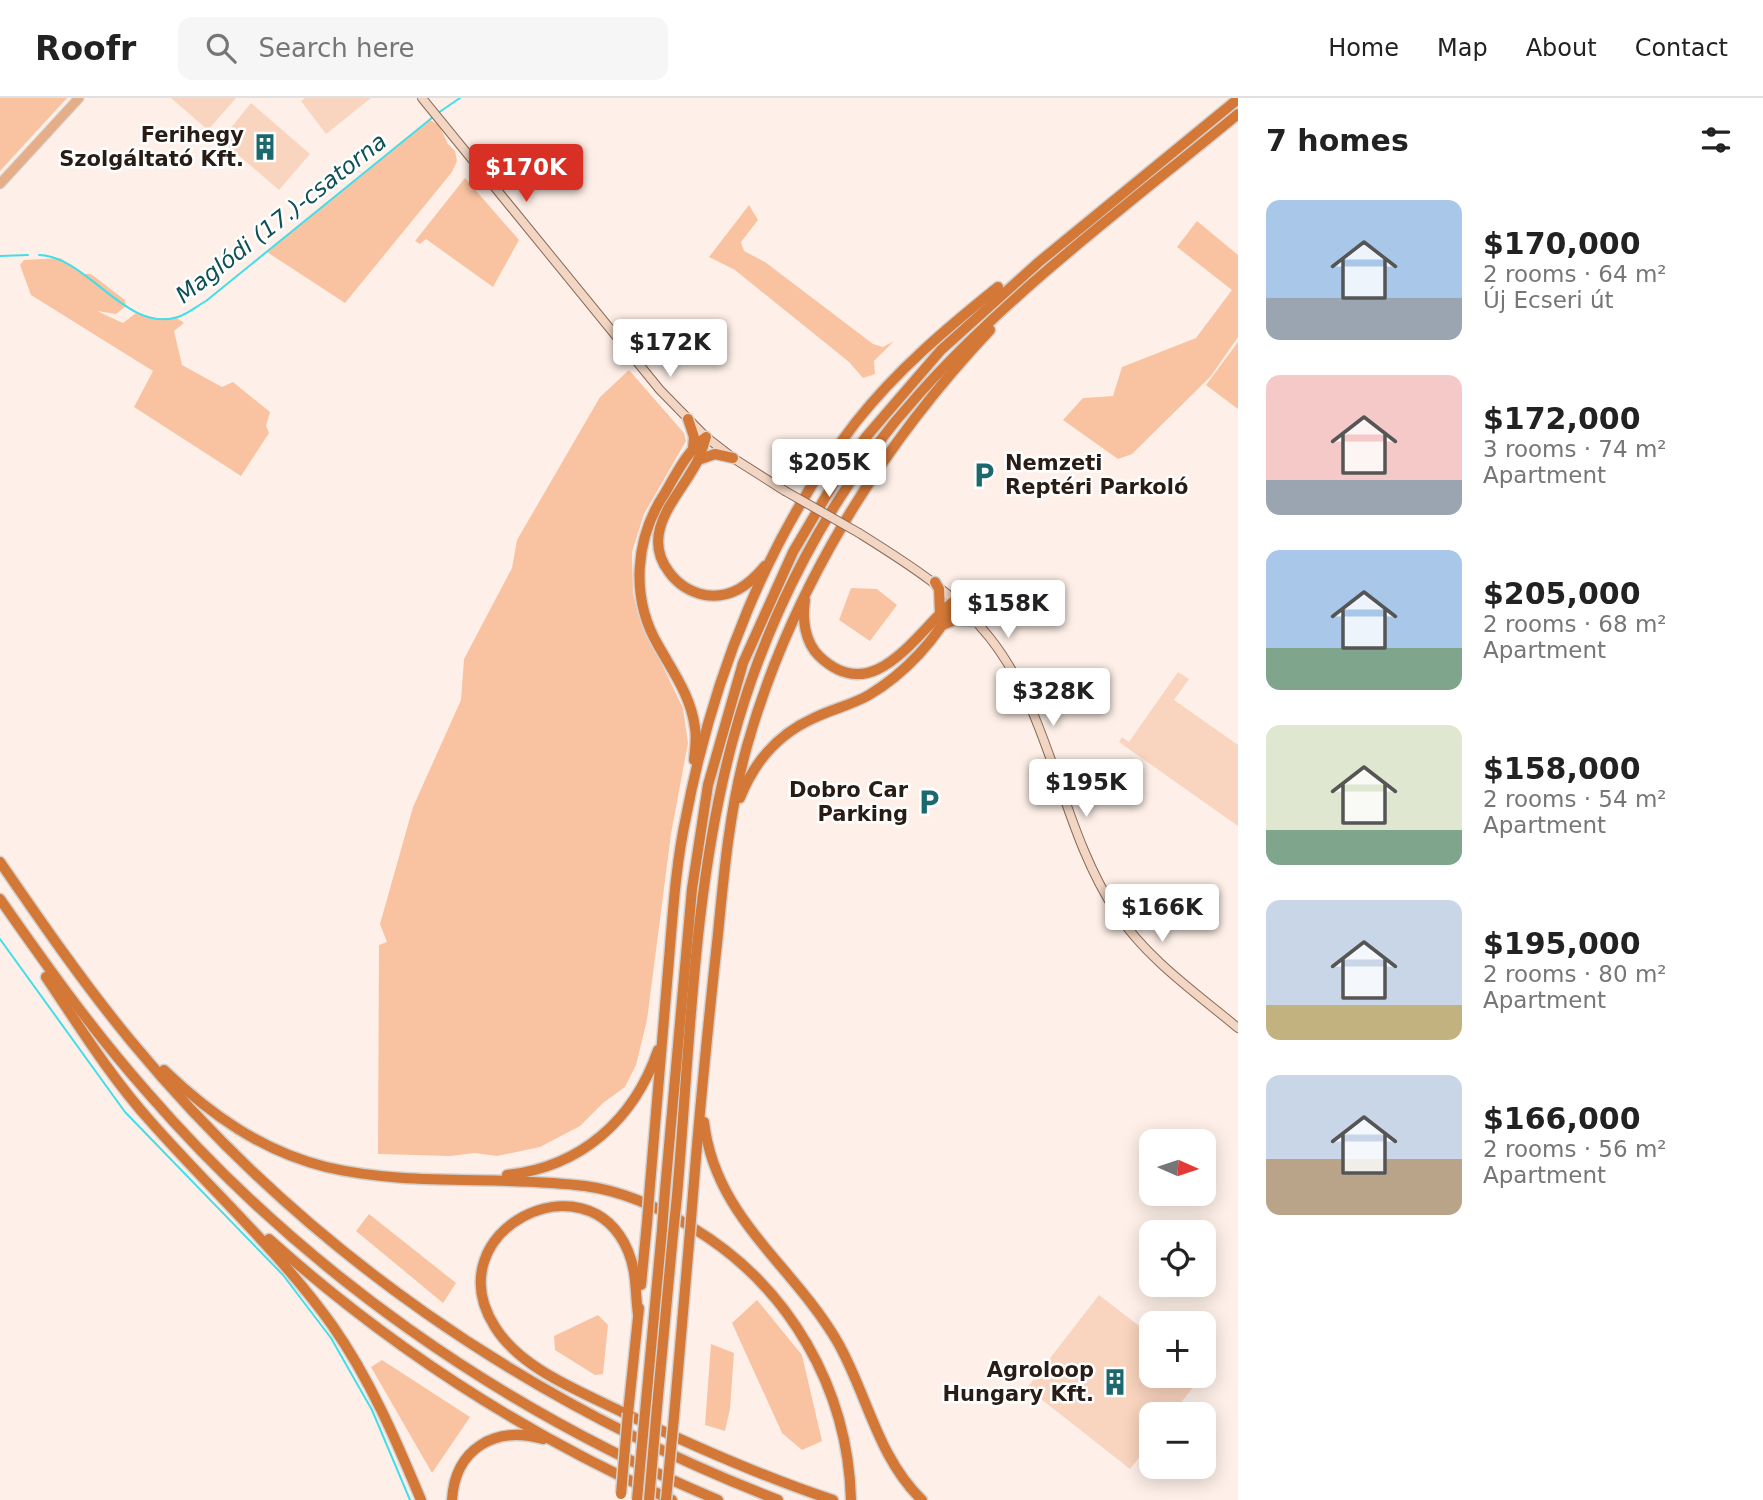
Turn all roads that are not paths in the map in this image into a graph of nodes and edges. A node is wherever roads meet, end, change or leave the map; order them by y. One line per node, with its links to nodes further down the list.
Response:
1 (79, 98): 5 (main road)
2 (422, 98): 8 (main road)
3 (1238, 99): 6 (highway)
4 (1238, 114): 7 (highway)
5 (0, 184)
6 (1039, 262): 12 (highway); 31 (highway, bridge)
7 (1042, 274): 14 (highway); 31 (highway, bridge)
8 (688, 419): 9 (main road); 10 (highway)
9 (706, 437): 10 (highway); 11 (main road)
10 (696, 455): 11 (highway); 12 (highway); 19 (highway)
11 (733, 458): 13 (main road, bridge)
12 (772, 556): 19 (highway)
13 (934, 582): 15 (main road); 16 (highway)
14 (809, 587): 16 (highway); 20 (highway)
15 (955, 601): 16 (highway); 17 (main road); 18 (highway)
16 (940, 613)
17 (975, 621): 18 (highway); 24 (main road)
18 (941, 627): 20 (highway)
19 (693, 782): 25 (highway)
20 (732, 818): 27 (highway)
21 (0, 862): 26 (highway)
22 (0, 899): 23 (highway)
23 (28, 940): 29 (highway); 40 (highway)
24 (1238, 1028)
25 (662, 1031): 28 (highway); 30 (highway, bridge)
26 (131, 1041): 28 (highway); 41 (highway)
27 (704, 1073): 38 (highway, bridge); 44 (highway)
28 (477, 1178): 43 (highway)
29 (223, 1197): 32 (highway); 34 (highway)
30 (638, 1314): 33 (highway, bridge); 42 (highway)
31 (652, 1405): 36 (highway, bridge); 37 (highway, bridge)
32 (556, 1443): 35 (highway); 39 (highway)
33 (620, 1497)
34 (421, 1500)
35 (452, 1500)
36 (638, 1500)
37 (649, 1500)
38 (666, 1500)
39 (672, 1500)
40 (718, 1500)
41 (778, 1500)
42 (833, 1500)
43 (851, 1500)
44 (922, 1500)

